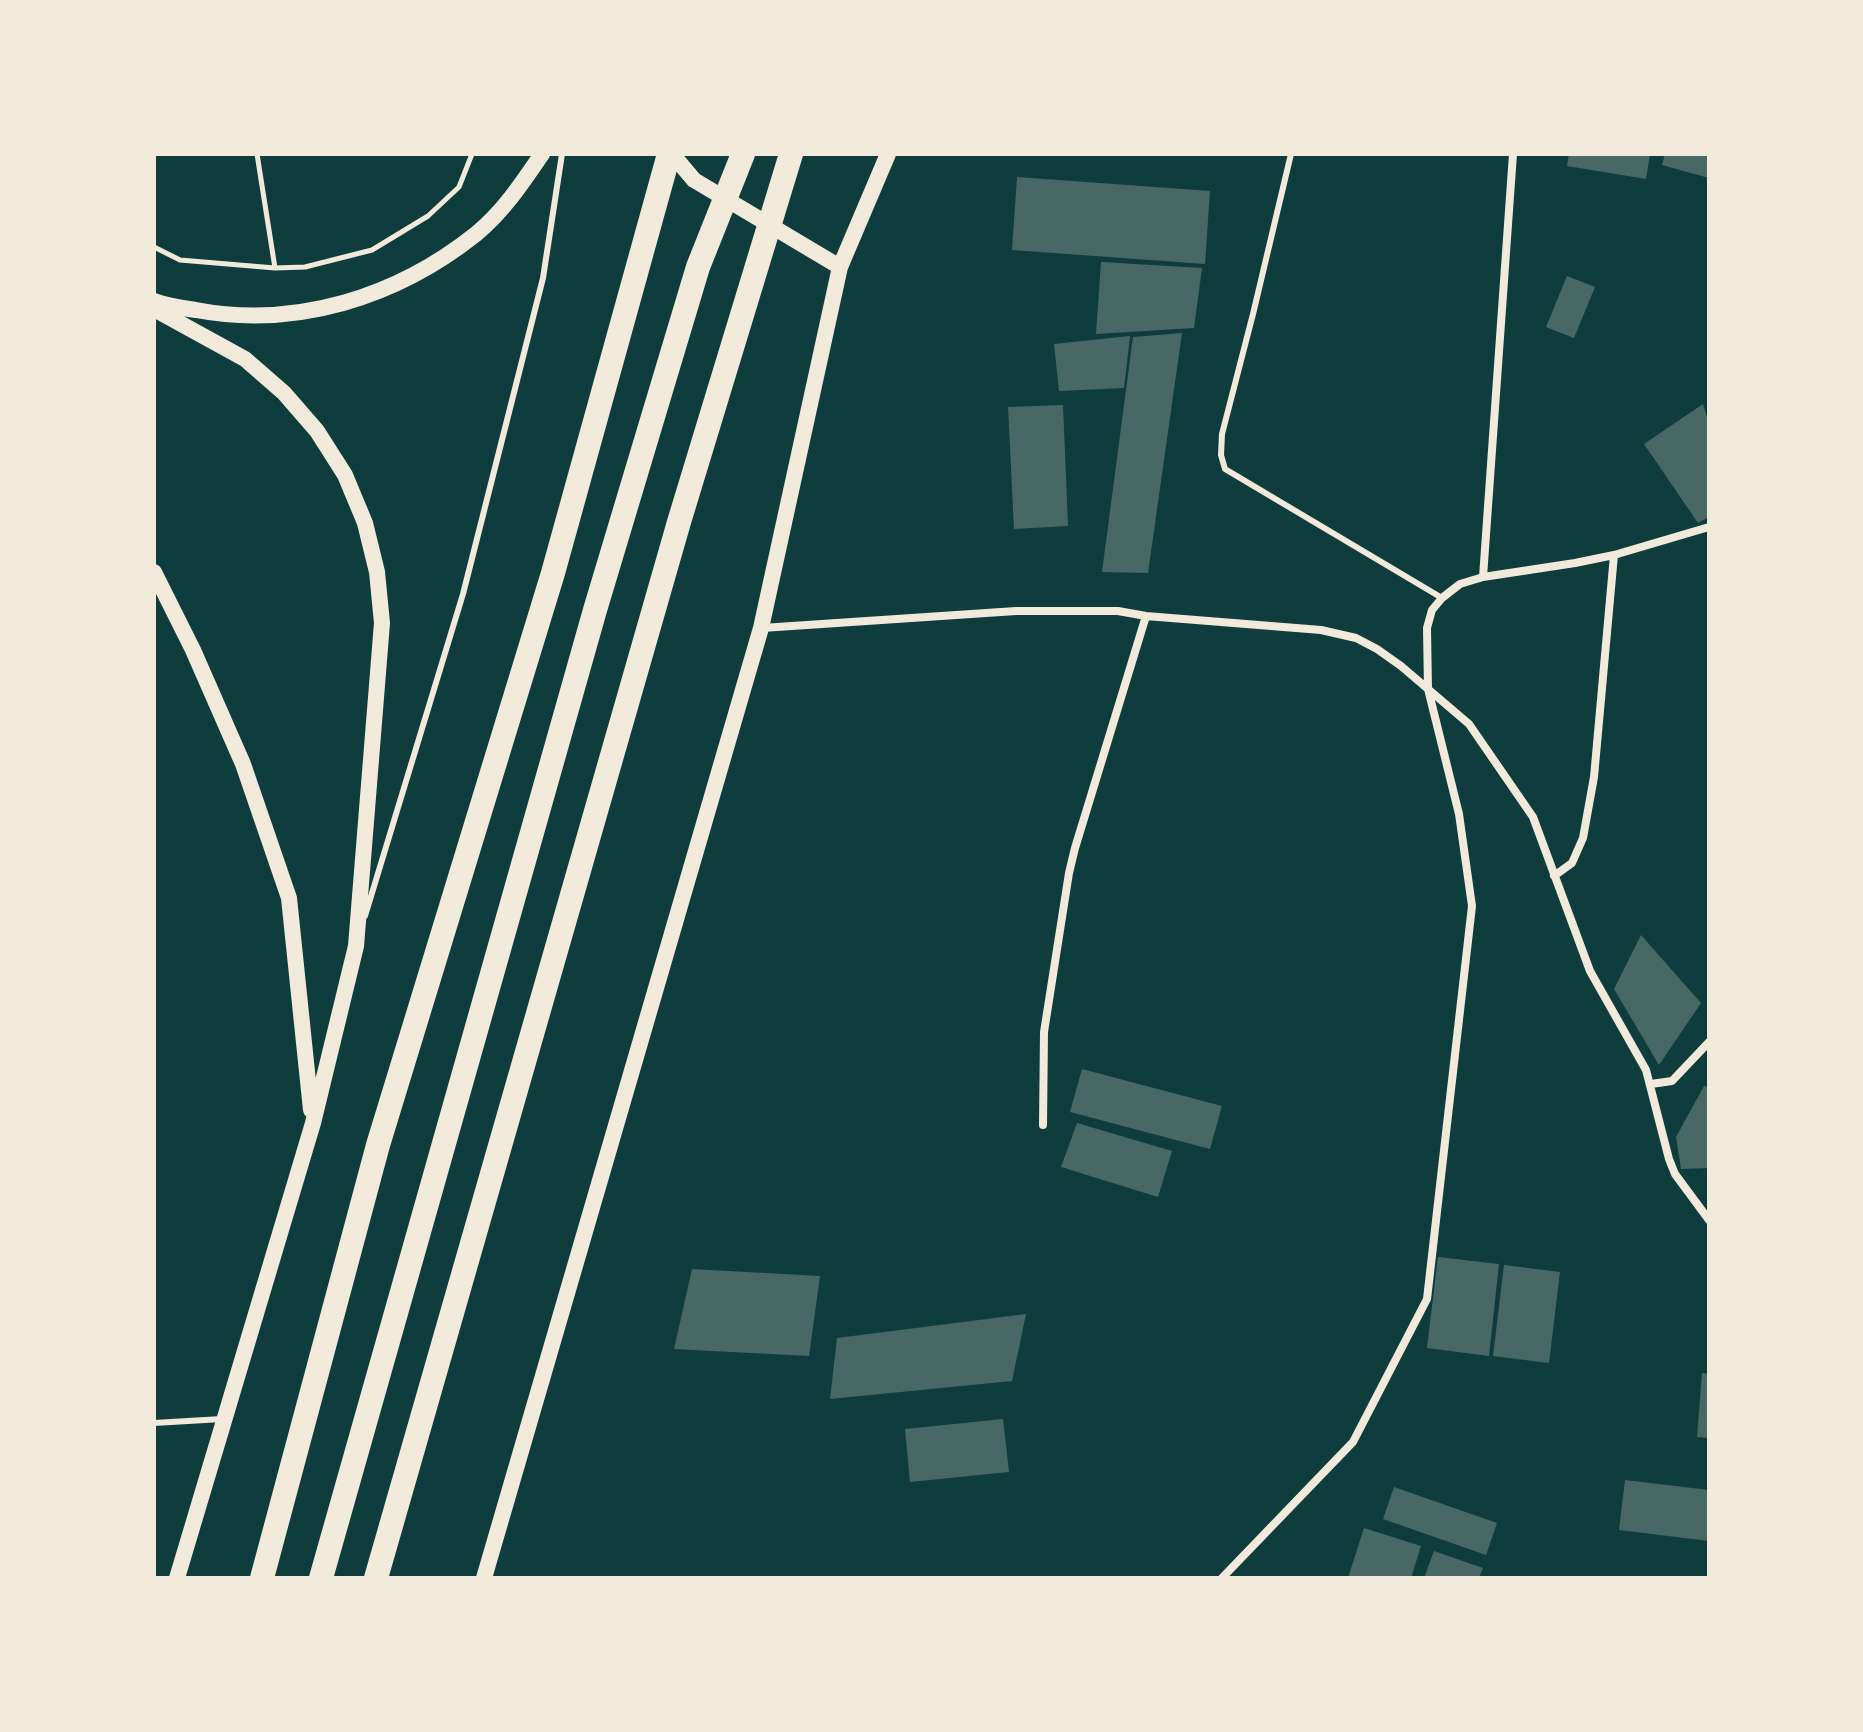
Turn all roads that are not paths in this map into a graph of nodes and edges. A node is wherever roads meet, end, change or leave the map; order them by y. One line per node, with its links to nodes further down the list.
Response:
1 (542, 154): 10 (main road)
2 (562, 154): 21 (lane)
3 (670, 154): 9 (main road); 30 (highway)
4 (743, 154): 31 (highway)
5 (791, 154): 32 (highway)
6 (888, 154): 9 (main road)
7 (1291, 154): 16 (lane)
8 (1513, 154): 15 (street)
9 (840, 267): 18 (main road)
10 (154, 301)
11 (154, 309): 21 (main road)
12 (1709, 527): 13 (street)
13 (1614, 555): 15 (street); 20 (street)
14 (154, 572): 24 (main road)
15 (1483, 577): 16 (street)
16 (1442, 598): 19 (street)
17 (1146, 616): 18 (street); 19 (street); 25 (street)
18 (761, 628): 33 (main road)
19 (1428, 689): 20 (street); 34 (street)
20 (1554, 876): 23 (street)
21 (356, 946): 24 (main road)
22 (1709, 1042): 23 (street)
23 (1651, 1084): 26 (street)
24 (313, 1123): 27 (main road)
25 (1043, 1125)
26 (1709, 1220)
27 (225, 1419): 28 (lane); 29 (main road)
28 (154, 1423)
29 (177, 1578)
30 (262, 1578)
31 (321, 1578)
32 (376, 1578)
33 (484, 1578)
34 (1222, 1578)

